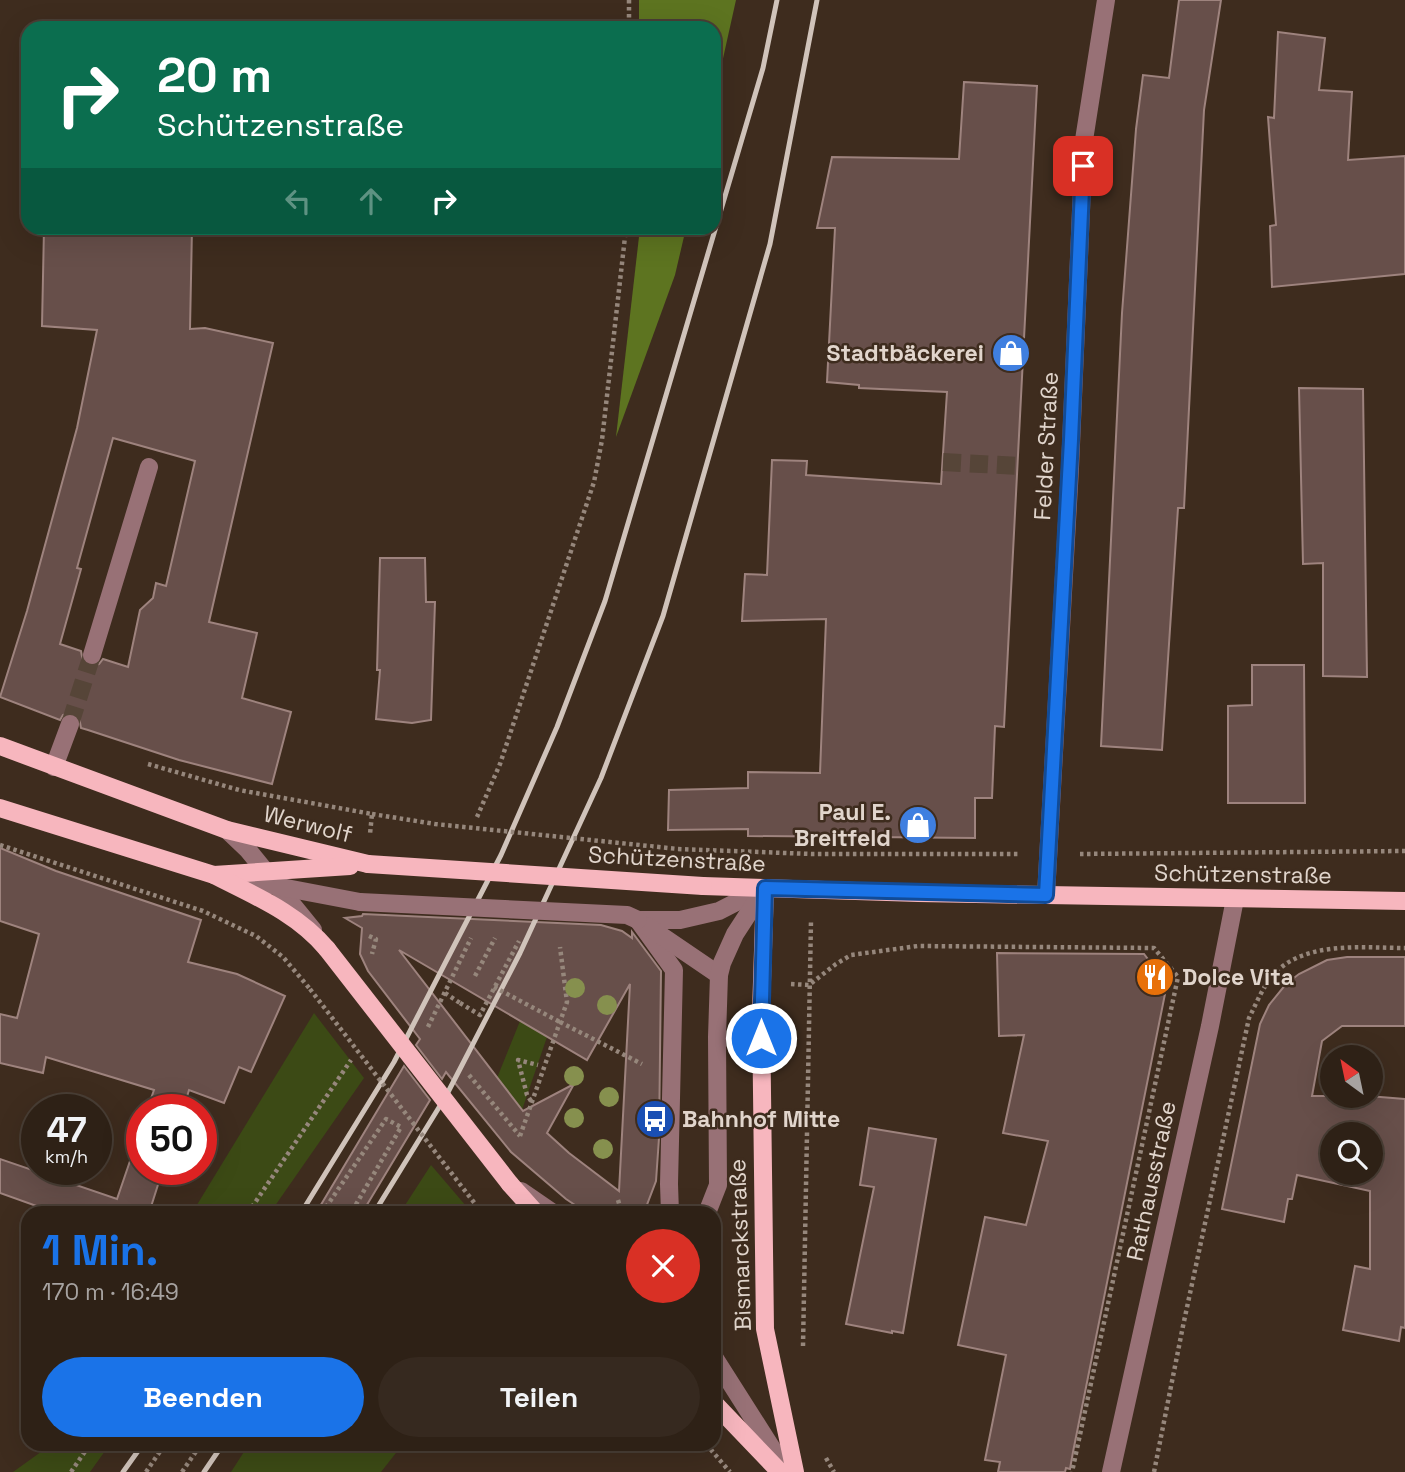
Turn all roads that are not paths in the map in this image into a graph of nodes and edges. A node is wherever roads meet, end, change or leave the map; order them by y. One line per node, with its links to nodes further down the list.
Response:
1 (1106, 0): 14 (street, Felder Straße)
2 (149, 467): 3 (street)
3 (92, 655)
4 (70, 724): 6 (street)
5 (0, 746): 6 (main road, Werwolf)
6 (54, 767): 8 (main road, Werwolf)
7 (0, 808): 11 (main road, Werwolf)
8 (227, 830): 9 (main road, Werwolf); 10 (street)
9 (368, 864): 10 (main road, Werwolf); 13 (main road, Schützenstraße, bridge)
10 (265, 871): 11 (main road, Werwolf); 12 (street)
11 (214, 875): 12 (street); 18 (main road)
12 (277, 886): 17 (street, bridge); 18 (street)
13 (765, 888): 14 (main road, Schützenstraße); 17 (street); 19 (street); 29 (main road, Bismarckstraße)
14 (1046, 895): 15 (main road, Schützenstraße)
15 (1235, 899): 16 (main road, Schützenstraße); 30 (street, Rathausstraße)
16 (1405, 901)
17 (638, 920): 19 (street); 23 (street)
18 (327, 949): 20 (main road, bridge)
19 (719, 975): 24 (street)
20 (510, 1184): 21 (main road); 22 (street)
21 (530, 1206)
22 (543, 1206)
23 (670, 1206)
24 (710, 1206)
25 (721, 1368): 28 (street)
26 (721, 1410): 27 (main road)
27 (780, 1472)
28 (787, 1472)
29 (795, 1472)
30 (1111, 1472)

